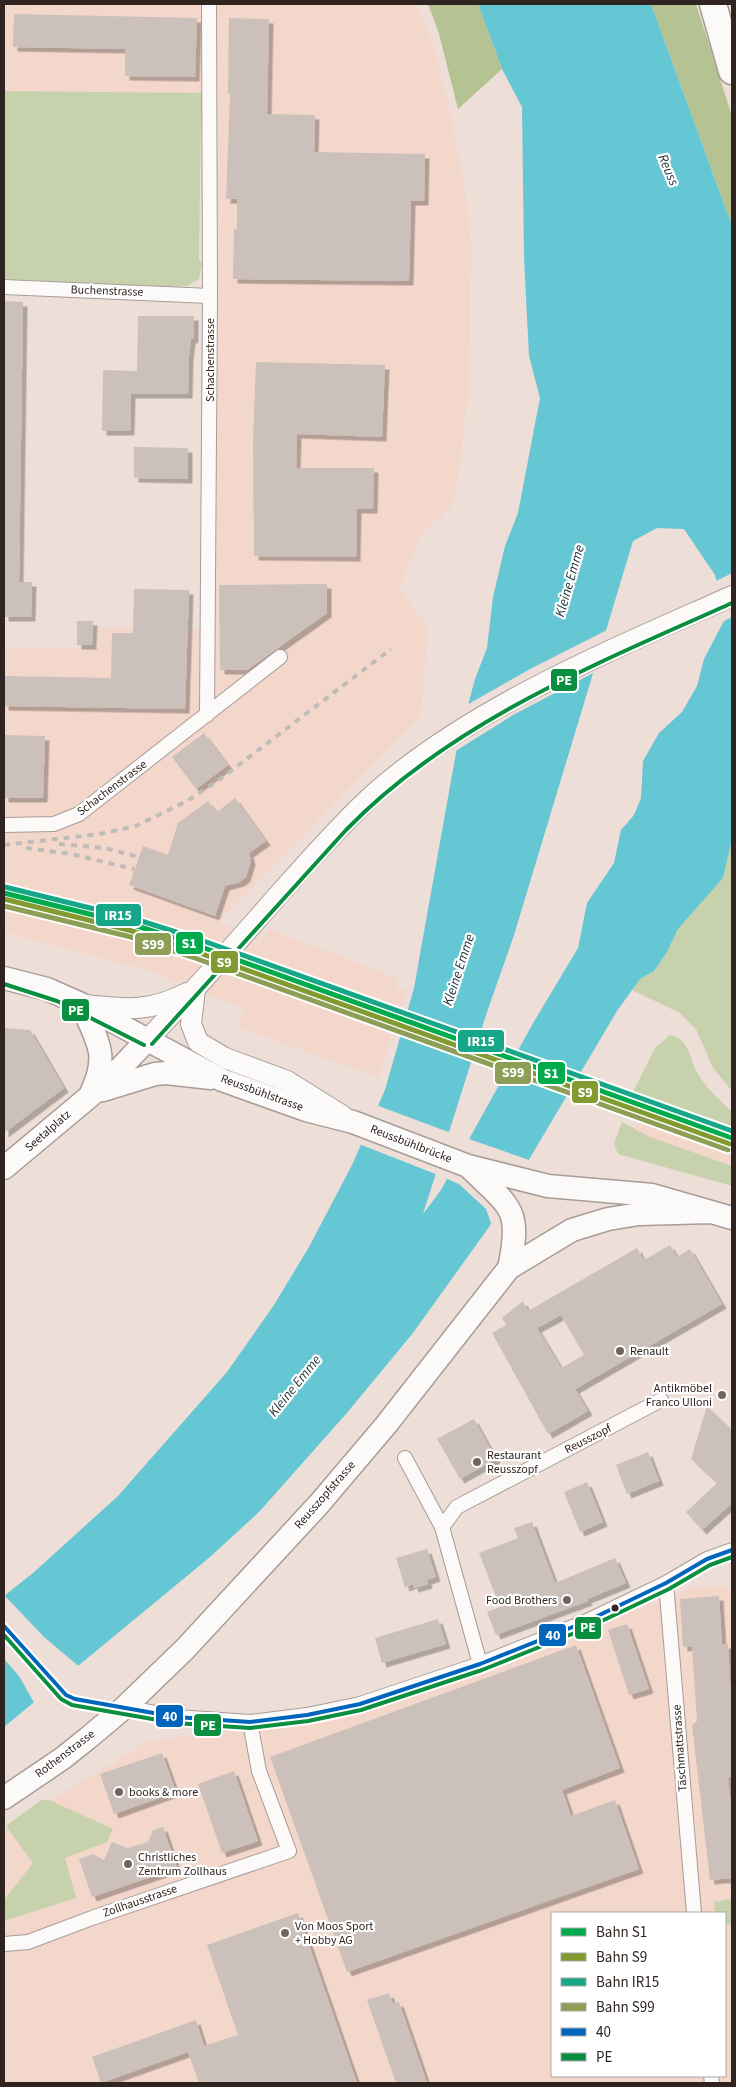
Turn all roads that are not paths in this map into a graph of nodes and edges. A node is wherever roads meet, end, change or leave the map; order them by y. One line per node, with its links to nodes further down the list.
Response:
1 (209, 4): 5 (street, Schachenstrasse)
2 (712, 4): 3 (highway)
3 (732, 71)
4 (4, 287): 5 (street, Buchenstrasse)
5 (210, 296): 8 (street, Schachenstrasse)
6 (732, 596): 11 (main road)
7 (280, 657): 8 (street, Schachenstrasse)
8 (207, 715): 9 (street, Schachenstrasse)
9 (4, 825)
10 (4, 978): 12 (main road, Reussbühlstrasse)
11 (195, 989): 12 (main road); 13 (main road); 16 (main road)
12 (81, 1004): 13 (main road, Reussbühlstrasse); 15 (main road)
13 (147, 1040): 14 (main road, Reussbühlstrasse); 15 (main road, Seetalplatz)
14 (222, 1080): 15 (main road); 16 (main road, Reussbühlstrasse)
15 (90, 1094): 18 (main road, Seetalplatz)
16 (353, 1122): 17 (main road, Reussbühlbrücke)
17 (468, 1166): 19 (main road, Reussbühlbrücke); 21 (main road, Reussbühlbrücke)
18 (4, 1168)
19 (711, 1212): 20 (main road); 22 (main road, Reusszopfstrasse)
20 (732, 1218)
21 (514, 1220): 22 (main road, Reusszopfstrasse)
22 (509, 1268): 29 (main road, Reusszopfstrasse)
23 (661, 1400): 25 (street, Reusszopf)
24 (405, 1458): 25 (street)
25 (442, 1527): 28 (street)
26 (732, 1550): 27 (street)
27 (666, 1583): 28 (street); 32 (street, Täschmattstrasse)
28 (480, 1664): 30 (street)
29 (125, 1707): 30 (street); 31 (main road, Rothenstrasse)
30 (250, 1722): 33 (street, Zollhausstrasse)
31 (4, 1798)
32 (694, 1912)
33 (4, 1944)

